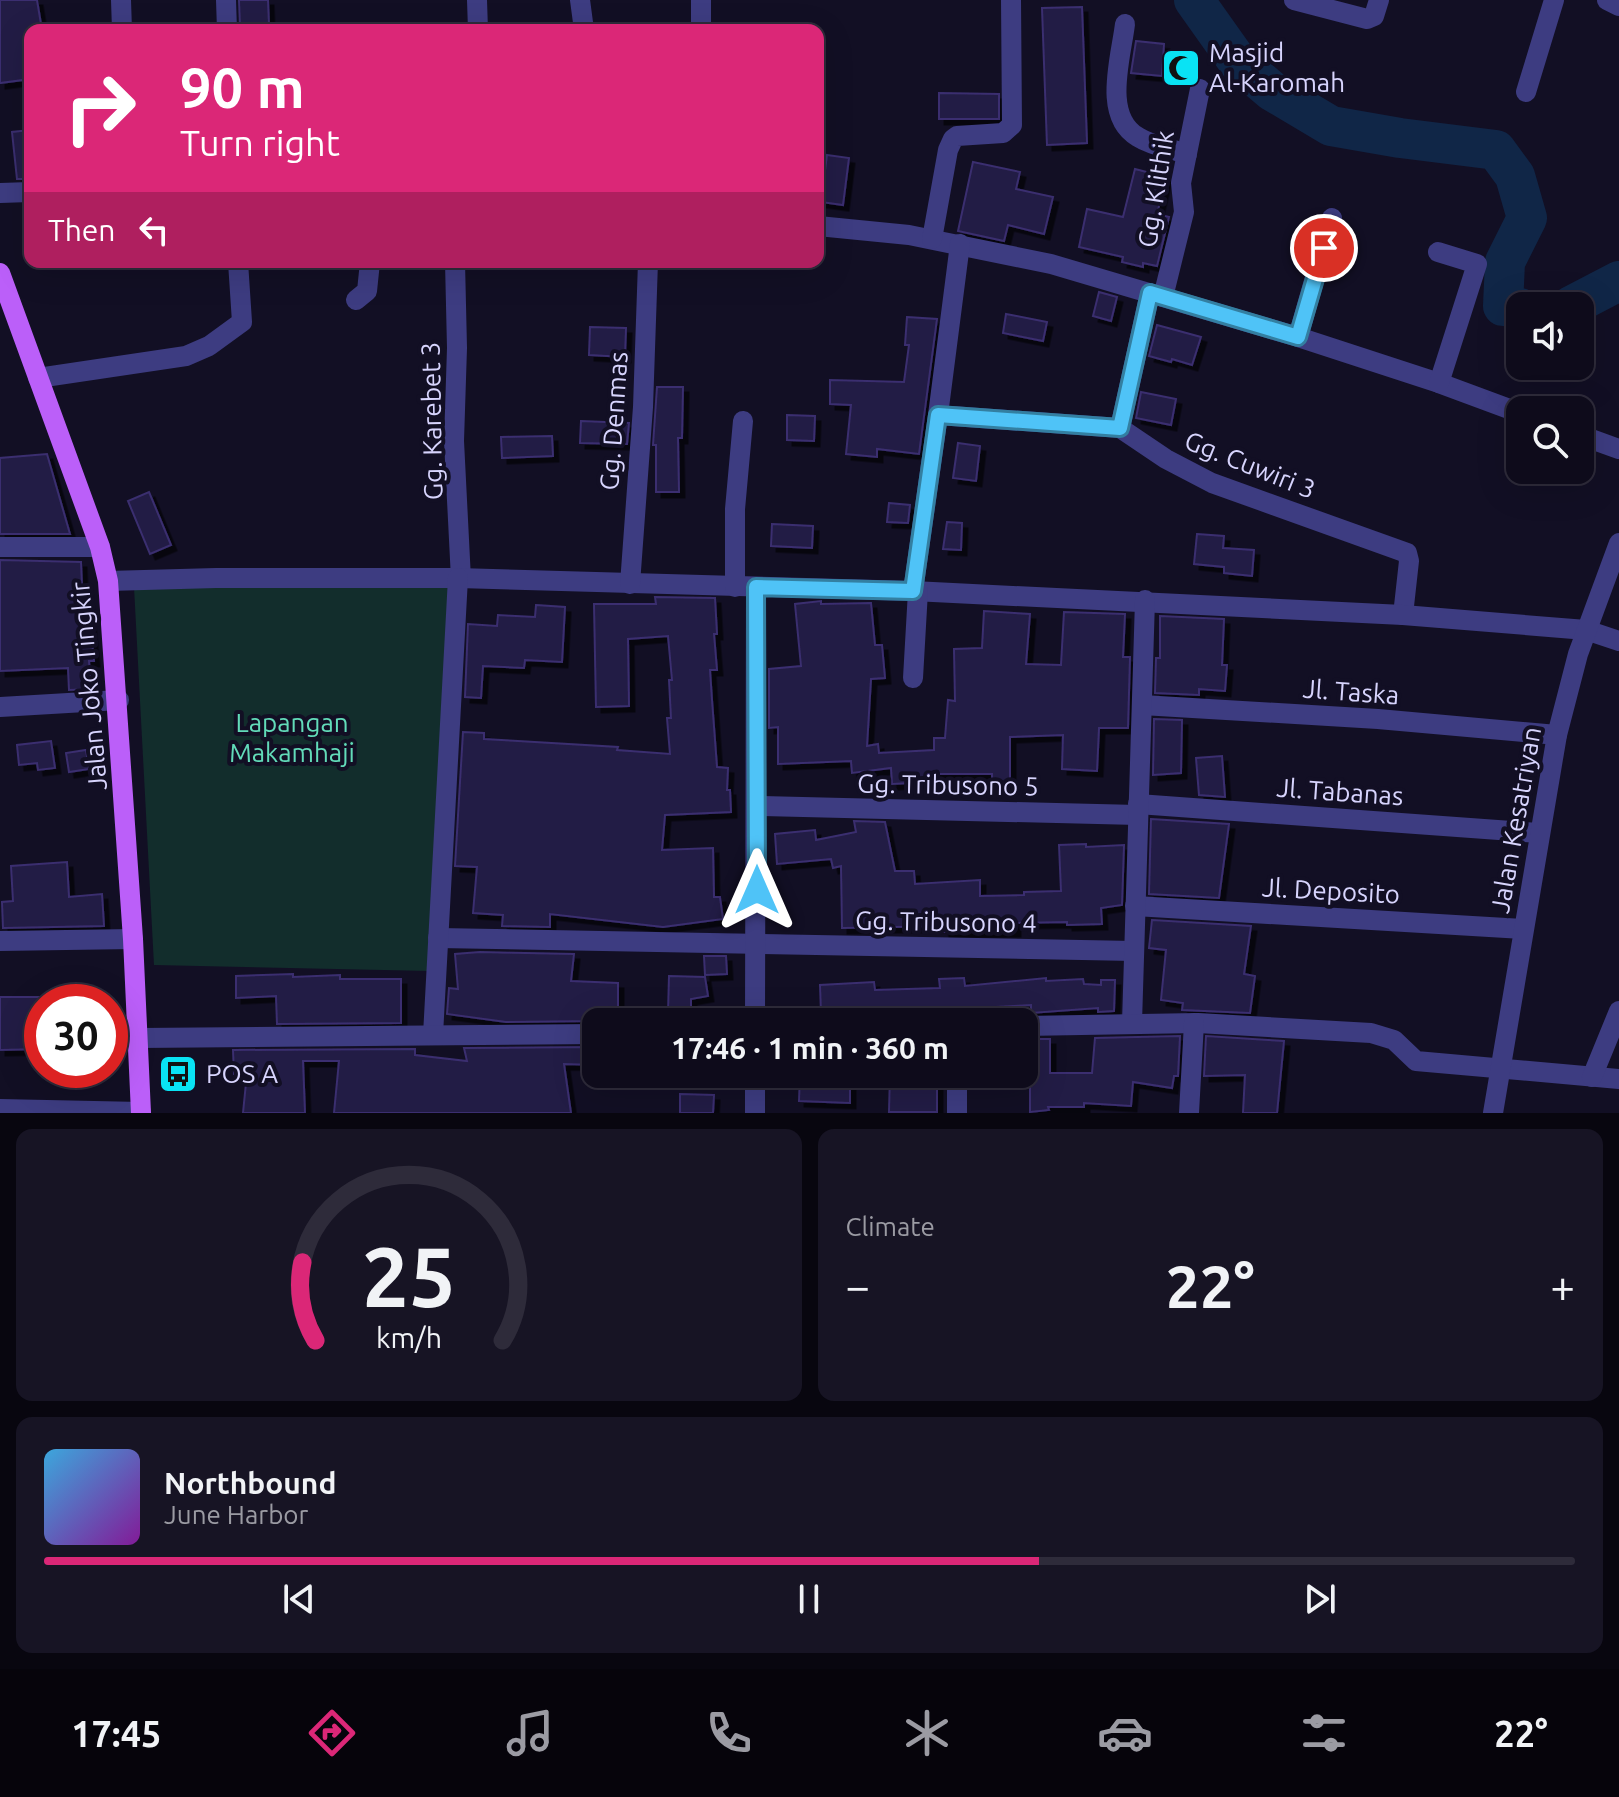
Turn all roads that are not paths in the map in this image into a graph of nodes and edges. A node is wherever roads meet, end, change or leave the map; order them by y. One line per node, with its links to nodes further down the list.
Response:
1 (121, 0): 13 (street)
2 (226, 0): 14 (street)
3 (477, 0): 15 (street)
4 (580, 0): 16 (street)
5 (701, 0): 17 (street)
6 (1011, 0): 26 (street)
7 (1294, 0): 12 (street)
8 (1379, 0): 12 (street)
9 (1554, 0): 20 (street)
10 (1607, 0): 11 (street)
11 (1619, 6)
12 (1342, 7)
13 (122, 24)
14 (227, 24)
15 (478, 24)
16 (583, 24)
17 (701, 24)
18 (1125, 24): 21 (street)
19 (1200, 89): 21 (street, Gg. Klithik)
20 (1526, 92)
21 (1187, 154): 34 (street, Gg. Klithik)
22 (24, 192): 23 (street)
23 (0, 193)
24 (1332, 218): 36 (street)
25 (824, 227): 26 (street)
26 (932, 239): 27 (street)
27 (960, 244): 34 (street); 39 (street)
28 (1438, 252): 38 (street)
29 (238, 268): 37 (street)
30 (369, 268): 35 (street)
31 (455, 268): 48 (street, Gg. Karebet 3)
32 (648, 268): 50 (street, Gg. Denmas)
33 (2, 286): 37 (main road, Jalan Joko Tingkir)
34 (1157, 295): 36 (street); 42 (street, Gg. Klithik)
35 (356, 300)
36 (1298, 337): 38 (street)
37 (38, 378): 47 (main road, Jalan Joko Tingkir)
38 (1439, 383): 40 (street)
39 (939, 406): 42 (street, Gg. Cuwiri 3); 53 (street)
40 (1506, 408)
41 (743, 421): 51 (street)
42 (1120, 428): 55 (street, Gg. Cuwiri 3)
43 (1594, 440): 44 (street)
44 (1619, 449)
45 (1619, 543): 56 (street, Jalan Kesatriyan)
46 (0, 547): 47 (street)
47 (100, 547): 49 (main road, Jalan Joko Tingkir)
48 (460, 578): 49 (street); 50 (street); 68 (street, Gg. Karebet 3)
49 (108, 581): 59 (main road, Jalan Joko Tingkir)
50 (630, 584): 51 (street)
51 (735, 587): 52 (street)
52 (756, 587): 53 (street); 63 (street)
53 (916, 591): 54 (street); 58 (street)
54 (1145, 600): 55 (street); 60 (street)
55 (1403, 615): 56 (street)
56 (1586, 630): 57 (street); 62 (street, Jalan Kesatriyan)
57 (1619, 641)
58 (913, 678)
59 (119, 700): 61 (street); 69 (main road, Jalan Joko Tingkir)
60 (1142, 705): 62 (street, Jl. Taska); 64 (street)
61 (0, 707)
62 (1557, 735): 65 (street, Jalan Kesatriyan)
63 (757, 806): 64 (street, Gg. Tribusono 5); 71 (street)
64 (1138, 810): 65 (street, Jl. Tabanas); 66 (street)
65 (1539, 833): 67 (street, Jalan Kesatriyan)
66 (1135, 906): 67 (street, Jl. Deposito); 72 (street)
67 (1523, 929): 81 (street, Jalan Kesatriyan)
68 (438, 938): 71 (street, Gg. Tribusono 4); 79 (street, Gg. Karebet 3)
69 (133, 939): 70 (street); 80 (main road, Jalan Joko Tingkir)
70 (0, 941)
71 (757, 945): 72 (street, Gg. Tribusono 4); 73 (street)
72 (1134, 951): 75 (street)
73 (755, 1008)
74 (1619, 1011): 82 (street)
75 (1132, 1023): 76 (street); 77 (street)
76 (1194, 1023): 81 (street); 90 (street)
77 (1038, 1026)
78 (582, 1034): 79 (street)
79 (433, 1035): 80 (street)
80 (139, 1038): 87 (main road, Jalan Joko Tingkir)
81 (1500, 1070): 82 (street); 91 (street, Jalan Kesatriyan)
82 (1592, 1077): 83 (street)
83 (1619, 1079)
84 (755, 1088): 88 (street)
85 (957, 1088): 89 (street)
86 (0, 1109): 87 (street)
87 (141, 1112)
88 (755, 1113)
89 (957, 1113)
90 (1189, 1113)
91 (1493, 1113)

